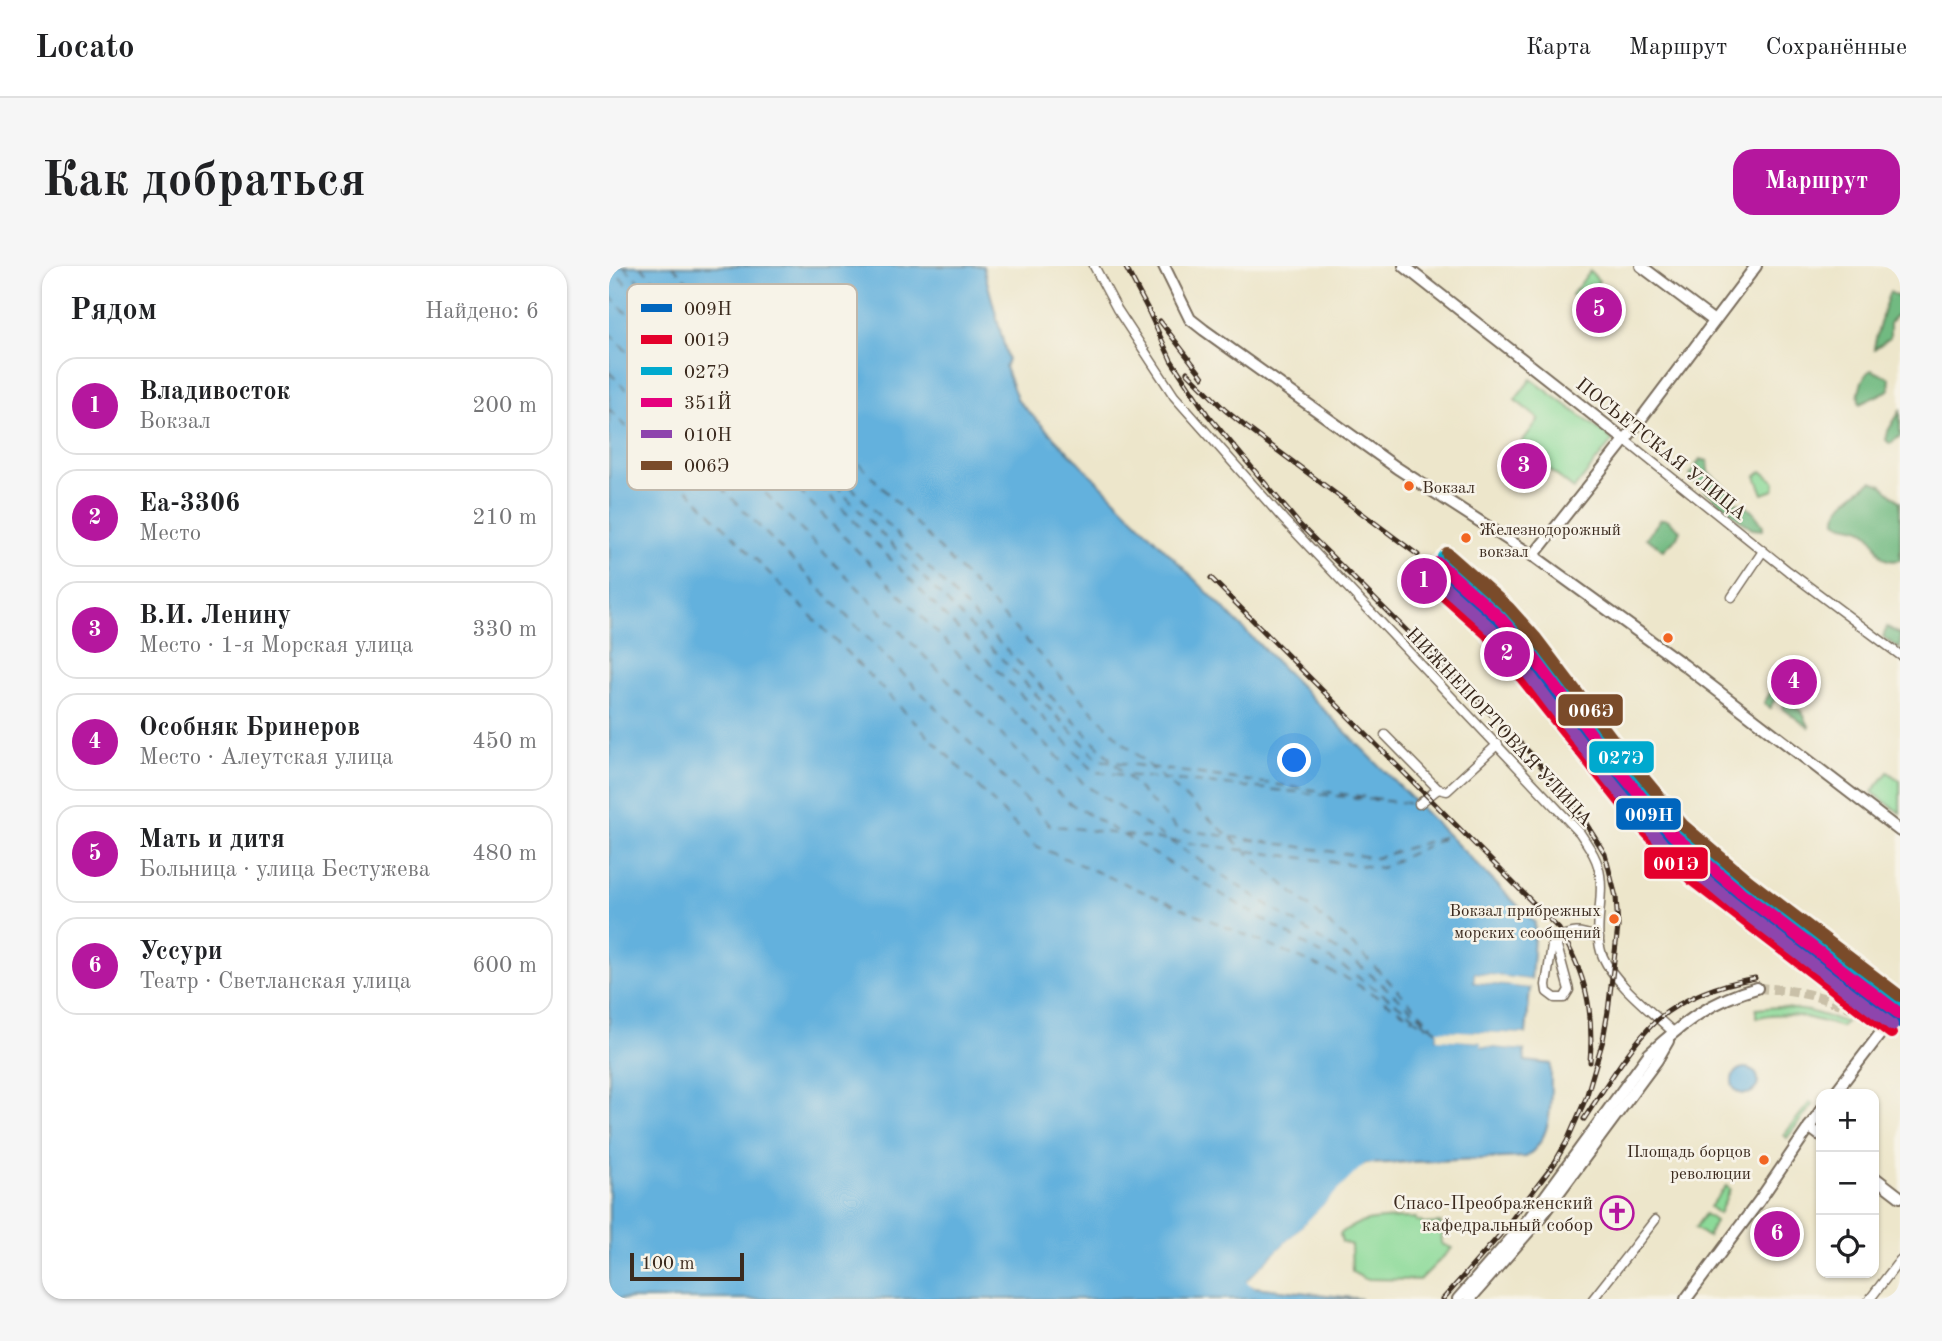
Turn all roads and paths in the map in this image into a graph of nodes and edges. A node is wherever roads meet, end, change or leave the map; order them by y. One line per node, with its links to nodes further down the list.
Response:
1 (1094, 266): 13 (street, НИЖНЕПОРТОВАЯ УЛИЦА)
2 (1164, 266): 9 (main road)
3 (1641, 266): 6 (main road)
4 (1756, 266): 6 (main road)
5 (1410, 268): 7 (main road, ПОСЬЕТСКАЯ УЛИЦА)
6 (1714, 321): 7 (main road)
7 (1625, 440): 8 (street, ПОСЬЕТСКАЯ УЛИЦА); 9 (main road)
8 (1763, 551): 10 (street); 11 (street, ПОСЬЕТСКАЯ УЛИЦА)
9 (1533, 556): 16 (main road)
10 (1732, 597)
11 (1900, 655)
12 (1385, 735): 14 (street)
13 (1498, 744): 14 (street); 18 (street, НИЖНЕПОРТОВАЯ УЛИЦА)
14 (1438, 789): 15 (street)
15 (1419, 804)
16 (1900, 831)
17 (1561, 936): 17 (street); 18 (street)
18 (1599, 938): 21 (street, НИЖНЕПОРТОВАЯ УЛИЦА)
19 (1757, 988): 21 (main road)
20 (1900, 1008): 22 (main road)
21 (1673, 1032): 31 (main road); 32 (main road)
22 (1838, 1089)
23 (1816, 1117): 24 (main road)
24 (1809, 1126): 25 (main road); 33 (main road)
25 (1816, 1132)
26 (1879, 1181): 27 (main road)
27 (1900, 1197)
28 (1655, 1220): 30 (street)
29 (1900, 1260): 34 (street)
30 (1598, 1297)
31 (1458, 1299)
32 (1470, 1299)
33 (1686, 1299)
34 (1870, 1299)

